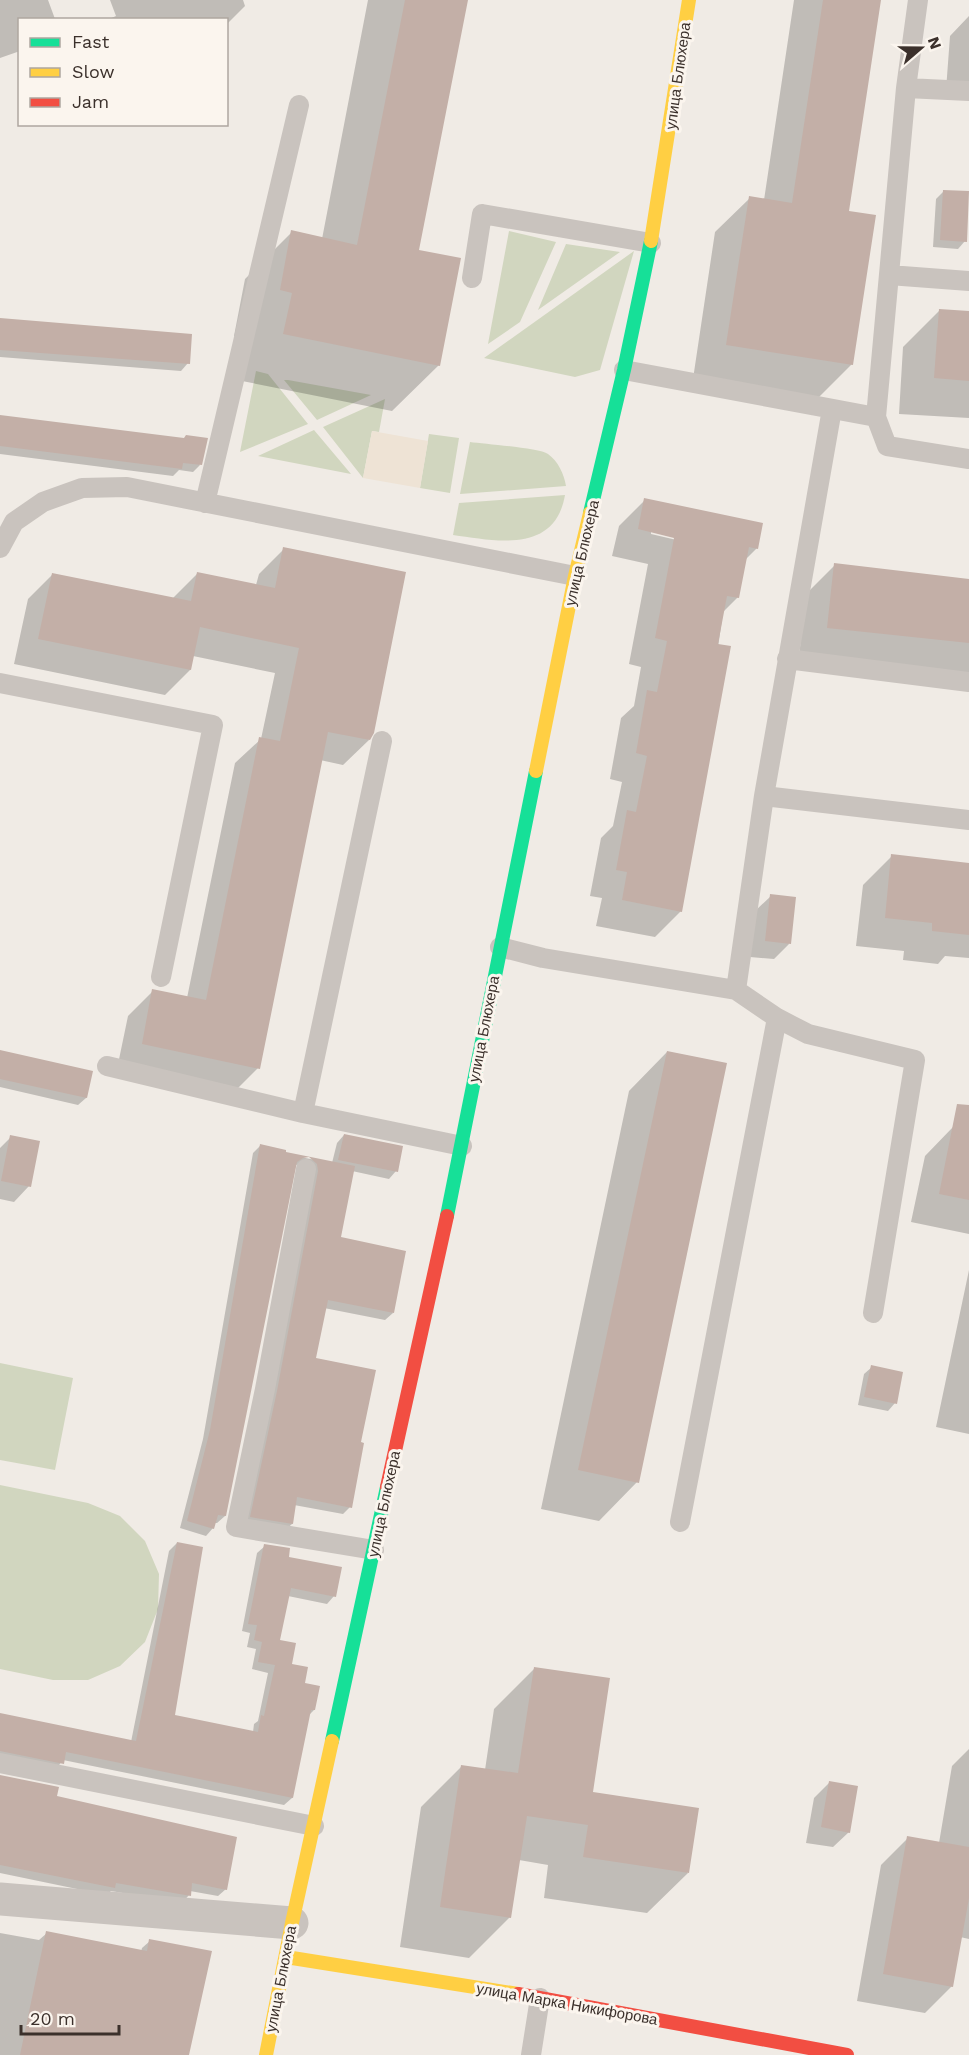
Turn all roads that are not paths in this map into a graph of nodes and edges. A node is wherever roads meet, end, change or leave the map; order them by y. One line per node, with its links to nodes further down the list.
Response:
1 (689, 0): 6 (street, улица Блюхера)
2 (918, 0): 3 (lane)
3 (906, 88): 4 (lane); 7 (lane)
4 (969, 91)
5 (299, 105): 14 (lane)
6 (651, 243): 8 (lane); 10 (street, улица Блюхера)
7 (889, 275): 9 (lane); 12 (lane)
8 (472, 278)
9 (969, 281)
10 (624, 370): 11 (lane); 16 (street, улица Блюхера)
11 (832, 409): 12 (lane); 17 (lane)
12 (876, 417): 13 (lane)
13 (969, 459)
14 (206, 503): 15 (lane); 16 (lane)
15 (0, 548)
16 (575, 576): 23 (street, улица Блюхера)
17 (787, 658): 18 (lane); 21 (lane)
18 (969, 682)
19 (0, 683): 24 (lane)
20 (382, 741): 28 (lane)
21 (764, 796): 22 (lane); 25 (lane)
22 (969, 820)
23 (500, 947): 25 (lane); 29 (street, улица Блюхера)
24 (161, 977)
25 (736, 990): 26 (lane)
26 (777, 1018): 31 (lane); 32 (lane)
27 (107, 1066): 28 (lane)
28 (303, 1113): 29 (lane)
29 (462, 1146): 33 (street, улица Блюхера)
30 (306, 1169): 33 (lane)
31 (873, 1312)
32 (680, 1522)
33 (375, 1550): 35 (street, улица Блюхера)
34 (0, 1762): 35 (lane)
35 (314, 1826): 37 (street, улица Блюхера)
36 (0, 1899): 37 (street)
37 (292, 1923): 38 (street, улица Блюхера)
38 (286, 1957): 39 (street, улица Марка Никифорова); 40 (street, улица Блюхера)
39 (540, 1998): 41 (lane); 42 (street, улица Марка Никифорова)
40 (266, 2055)
41 (531, 2055)
42 (847, 2055)

